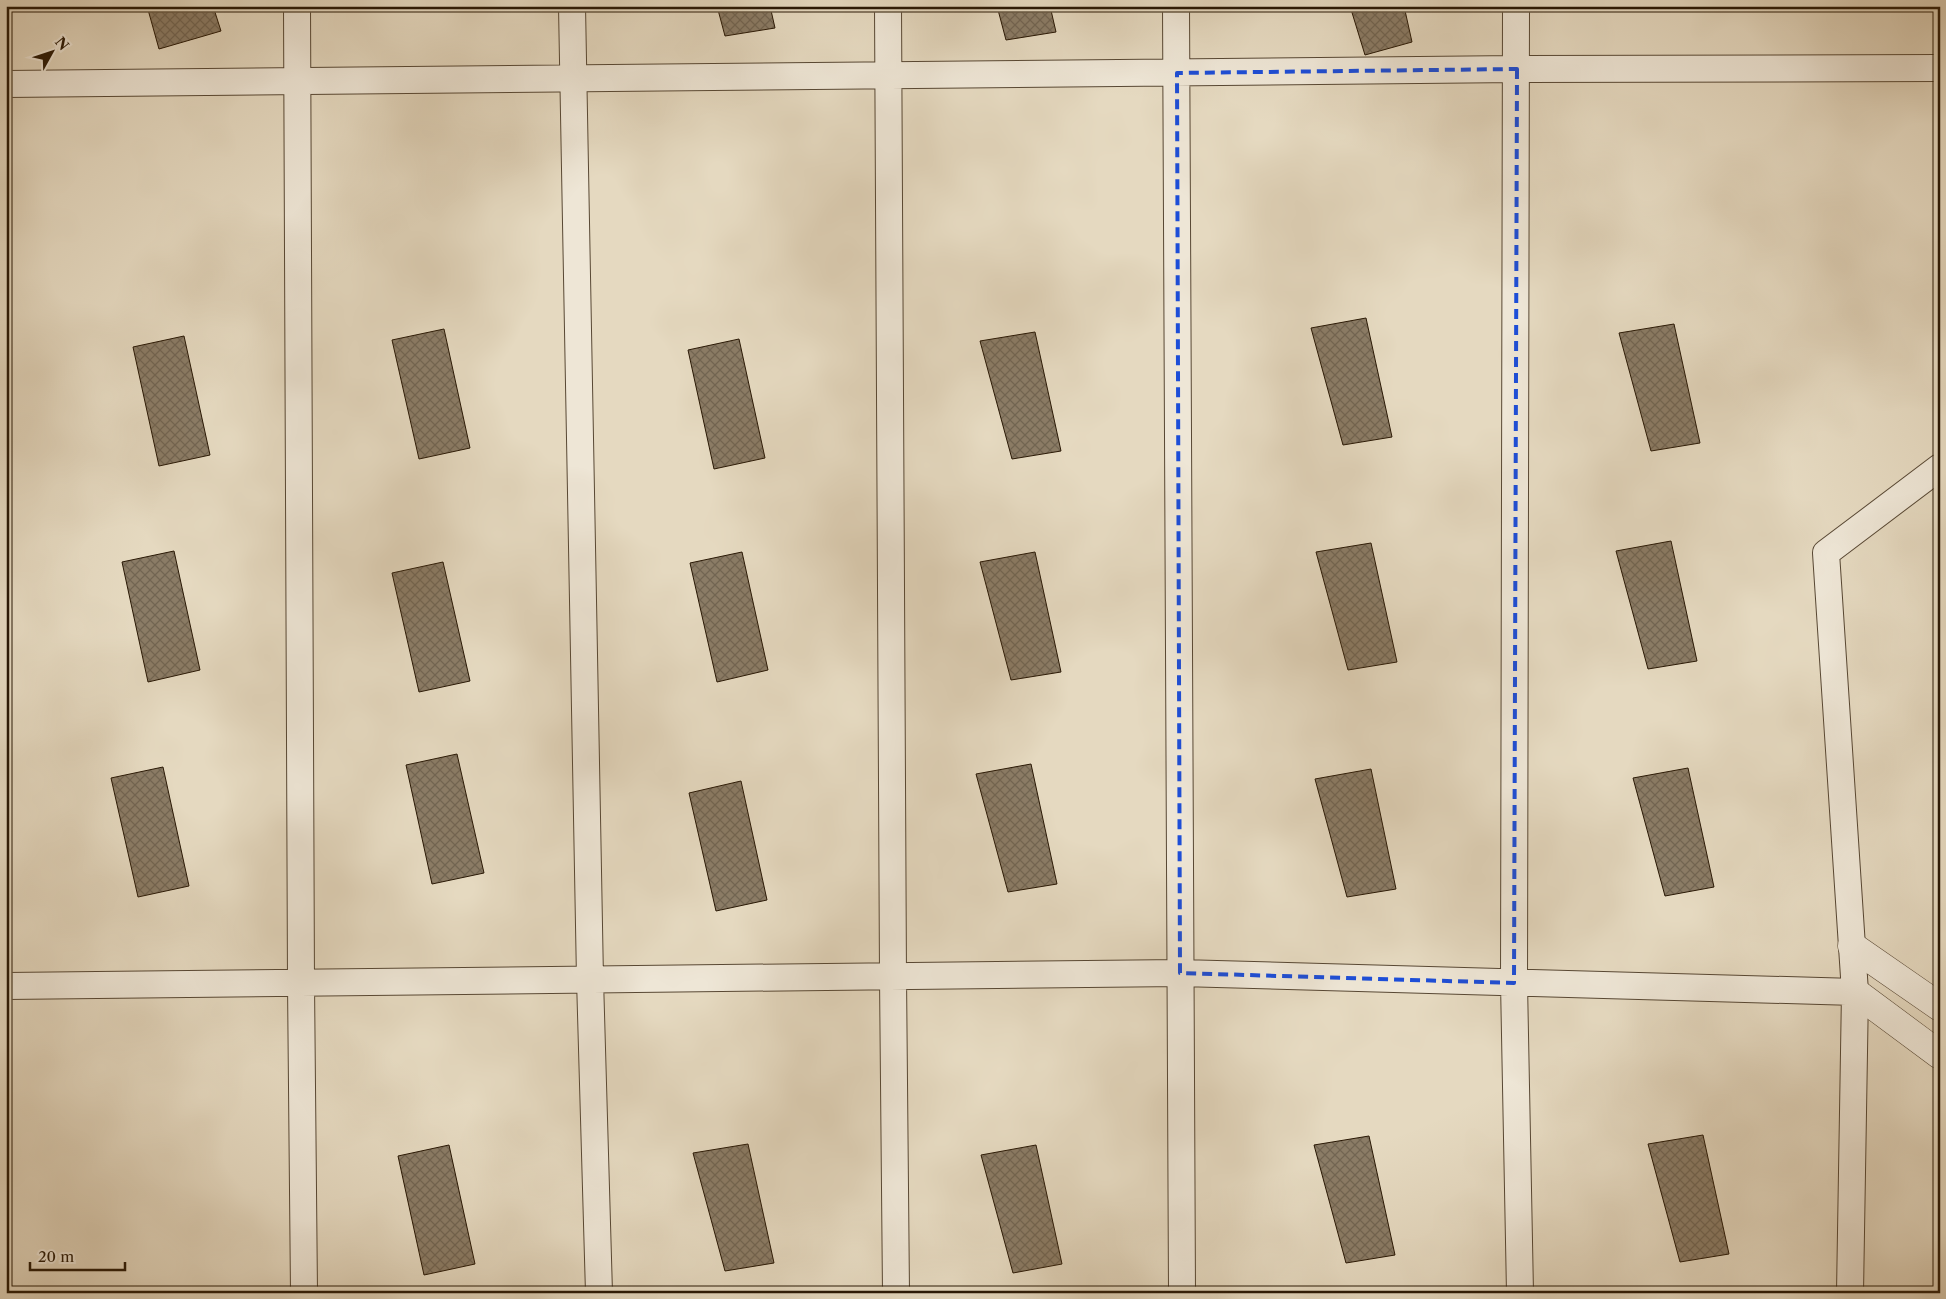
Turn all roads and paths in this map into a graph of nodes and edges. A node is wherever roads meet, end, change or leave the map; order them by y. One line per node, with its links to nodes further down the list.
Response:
1 (298, 6): 11 (street)
2 (572, 6): 10 (street)
3 (888, 6): 9 (street)
4 (1176, 6): 8 (street)
5 (1516, 6): 7 (street)
6 (1940, 68): 7 (street)
7 (1517, 69): 8 (street); 19 (street)
8 (1177, 73): 9 (street); 15 (street)
9 (889, 76): 10 (street); 16 (street)
10 (572, 79): 11 (street); 17 (street)
11 (298, 82): 12 (street); 18 (street)
12 (6, 84)
13 (1940, 467): 14 (street)
14 (1852, 946): 21 (street); 22 (street)
15 (1180, 973): 16 (street); 19 (street); 27 (street)
16 (893, 976): 17 (street); 26 (street)
17 (590, 980): 18 (street); 25 (street)
18 (301, 983): 20 (street); 24 (street)
19 (1514, 983): 21 (street); 28 (street)
20 (6, 986)
21 (1855, 992): 23 (street); 29 (street)
22 (1940, 1007)
23 (1940, 1055)
24 (304, 1293)
25 (599, 1293)
26 (896, 1293)
27 (1182, 1293)
28 (1520, 1293)
29 (1850, 1293)

